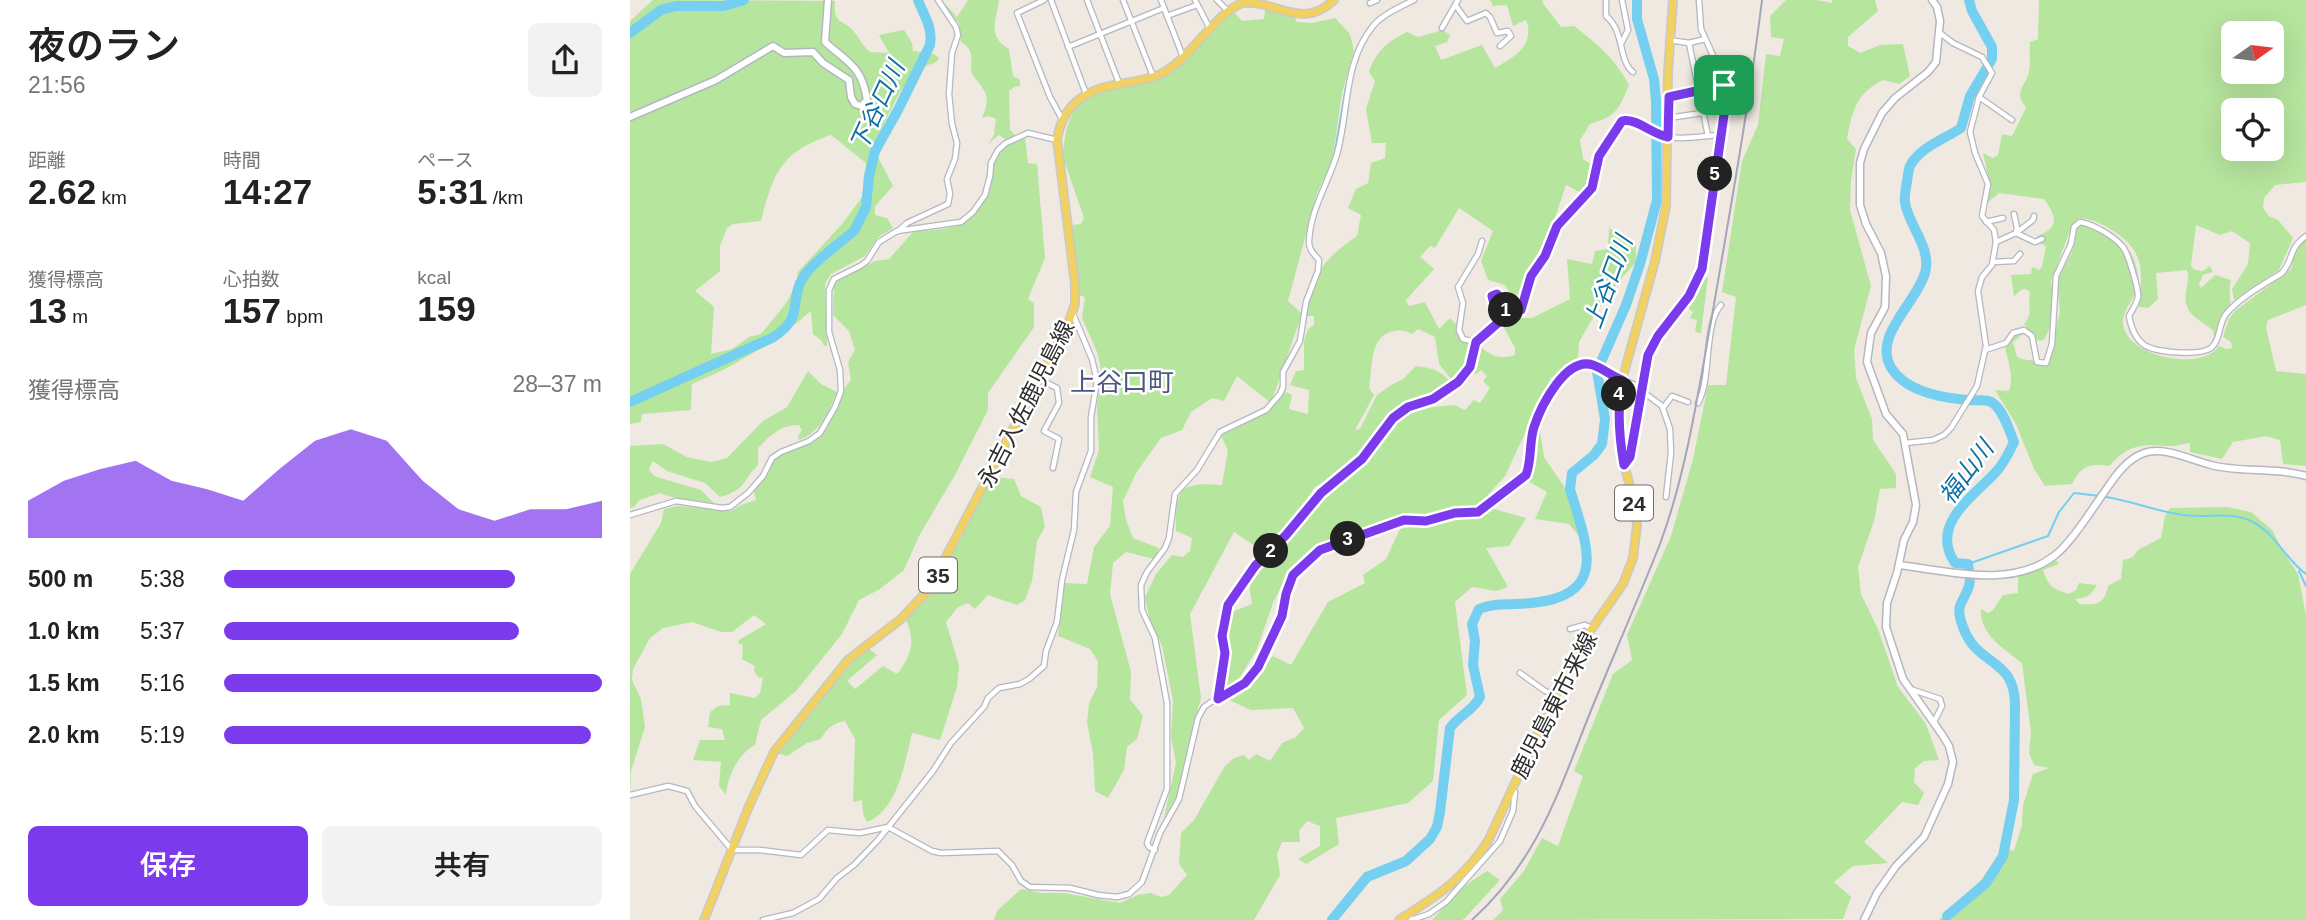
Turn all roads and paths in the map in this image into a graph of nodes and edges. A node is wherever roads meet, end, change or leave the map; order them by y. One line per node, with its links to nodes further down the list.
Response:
1 (828, 0): 44 (street)
2 (938, 0): 56 (street)
3 (1044, 0): 46 (street)
4 (1051, 0): 33 (street)
5 (1087, 0): 27 (street)
6 (1123, 0): 23 (street)
7 (1161, 0): 20 (street)
8 (1217, 0): 21 (street)
9 (1334, 0): 21 (main road)
10 (1377, 0): 19 (street)
11 (1414, 0): 92 (street)
12 (1606, 0): 30 (street)
13 (1622, 0): 30 (street)
14 (1673, 0): 29 (main road, 鹿児島東市来線 / 24)
15 (1699, 0): 28 (street)
16 (1932, 0): 26 (street)
17 (1196, 2): 22 (street); 25 (street)
18 (1457, 3): 24 (street); 32 (street)
19 (1370, 4)
20 (1164, 8): 22 (street); 23 (street)
21 (1228, 11): 25 (main road)
22 (1167, 16): 34 (street)
23 (1132, 22): 27 (street); 36 (street)
24 (1442, 28)
25 (1210, 30): 34 (main road)
26 (1940, 33): 42 (street); 74 (street)
27 (1101, 34): 33 (street); 37 (street)
28 (1705, 39): 31 (street); 38 (street)
29 (1669, 40): 31 (street); 41 (main road, 鹿児島東市来線 / 24)
30 (1622, 42): 35 (street)
31 (1689, 43): 39 (street)
32 (1500, 46)
33 (1068, 47): 40 (street)
34 (1183, 57): 36 (main road)
35 (1633, 72)
36 (1153, 76): 37 (main road)
37 (1119, 83): 40 (main road)
38 (1724, 85): 39 (street); 48 (street)
39 (1698, 92): 41 (street); 43 (street)
40 (1086, 94): 46 (main road, 永吉入佐鹿児島線 / 35)
41 (1669, 97): 45 (main road, 鹿児島東市来線 / 24)
42 (1979, 97): 47 (street); 55 (street)
43 (1702, 113): 45 (street); 50 (street)
44 (630, 117)
45 (1668, 118): 49 (main road, 鹿児島東市来線 / 24)
46 (1063, 120): 51 (main road, 永吉入佐鹿児島線 / 35)
47 (2012, 120)
48 (1720, 135): 50 (street); 70 (street)
49 (1665, 136): 50 (street); 66 (street); 69 (main road, 鹿児島東市来線 / 24)
50 (1708, 136)
51 (1057, 141): 56 (street); 65 (main road, 永吉入佐鹿児島線 / 35)
52 (2014, 214): 57 (street)
53 (2034, 216): 57 (street)
54 (2003, 218): 55 (street)
55 (1986, 222): 61 (street)
56 (897, 231): 79 (street)
57 (2016, 233): 59 (street); 61 (street)
58 (2306, 236): 67 (street)
59 (2042, 239)
60 (1482, 241): 66 (street)
61 (1996, 242): 63 (street)
62 (2020, 254): 63 (street)
63 (1992, 262): 67 (street)
64 (1721, 305): 72 (street)
65 (1073, 313): 68 (main road, 永吉入佐鹿児島線 / 35); 90 (street)
66 (1476, 342): 86 (street)
67 (1985, 350): 74 (street)
68 (1039, 379): 76 (street); 91 (main road, 永吉入佐鹿児島線 / 35)
69 (1622, 380): 70 (street); 75 (main road, 鹿児島東市来線 / 24); 86 (street)
70 (1642, 389): 73 (street); 75 (street)
71 (1688, 402): 73 (street)
72 (1698, 403)
73 (1663, 408): 78 (street)
74 (1906, 443): 80 (street)
75 (1624, 465): 82 (main road, 鹿児島東市来線 / 24)
76 (1053, 468)
77 (2306, 476): 80 (street)
78 (1666, 497)
79 (630, 515)
80 (1899, 565): 84 (street)
81 (1570, 629): 82 (street)
82 (1592, 629): 85 (main road, 鹿児島東市来線 / 24)
83 (1520, 673): 85 (street)
84 (1909, 688): 87 (street); 87 (street)
85 (1556, 695): 88 (main road, 鹿児島東市来線 / 24)
86 (1218, 699): 92 (street)
87 (1934, 723): 97 (street)
88 (1511, 789): 95 (main road, 鹿児島東市来線 / 24); 96 (street)
89 (630, 795): 91 (street)
90 (888, 827): 91 (street); 92 (street); 94 (street)
91 (732, 850): 93 (main road, 永吉入佐鹿児島線 / 35)
92 (1155, 850)
93 (704, 920)
94 (763, 920)
95 (1402, 920)
96 (1410, 920)
97 (1864, 920)

